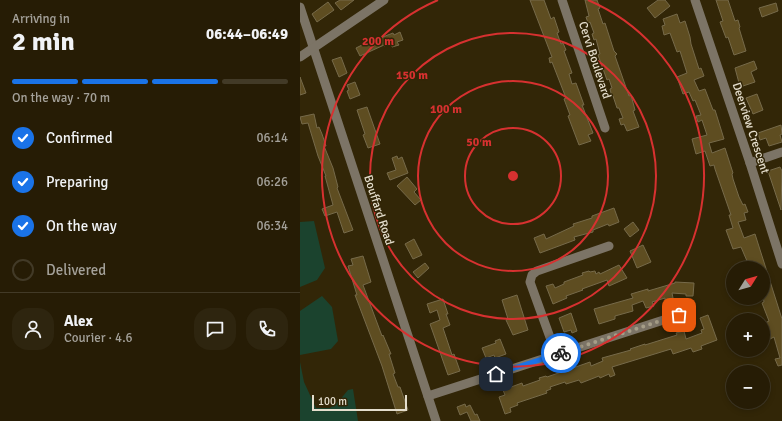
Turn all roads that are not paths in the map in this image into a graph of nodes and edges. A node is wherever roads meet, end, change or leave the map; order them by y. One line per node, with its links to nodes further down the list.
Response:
1 (384, 0): 5 (street)
2 (562, 0): 7 (street, Cervi Boulevard)
3 (695, 0): 9 (street, Deerview Crescent)
4 (300, 7): 5 (street, Bouffard Road)
5 (314, 48): 6 (street); 14 (street, Bouffard Road)
6 (300, 58)
7 (605, 128)
8 (782, 152): 9 (street)
9 (750, 163): 11 (street, Deerview Crescent)
10 (609, 246): 13 (street)
11 (782, 264)
12 (679, 315): 13 (street)
13 (556, 354): 14 (street)
14 (428, 396): 15 (street, Bouffard Road)
15 (436, 421)

